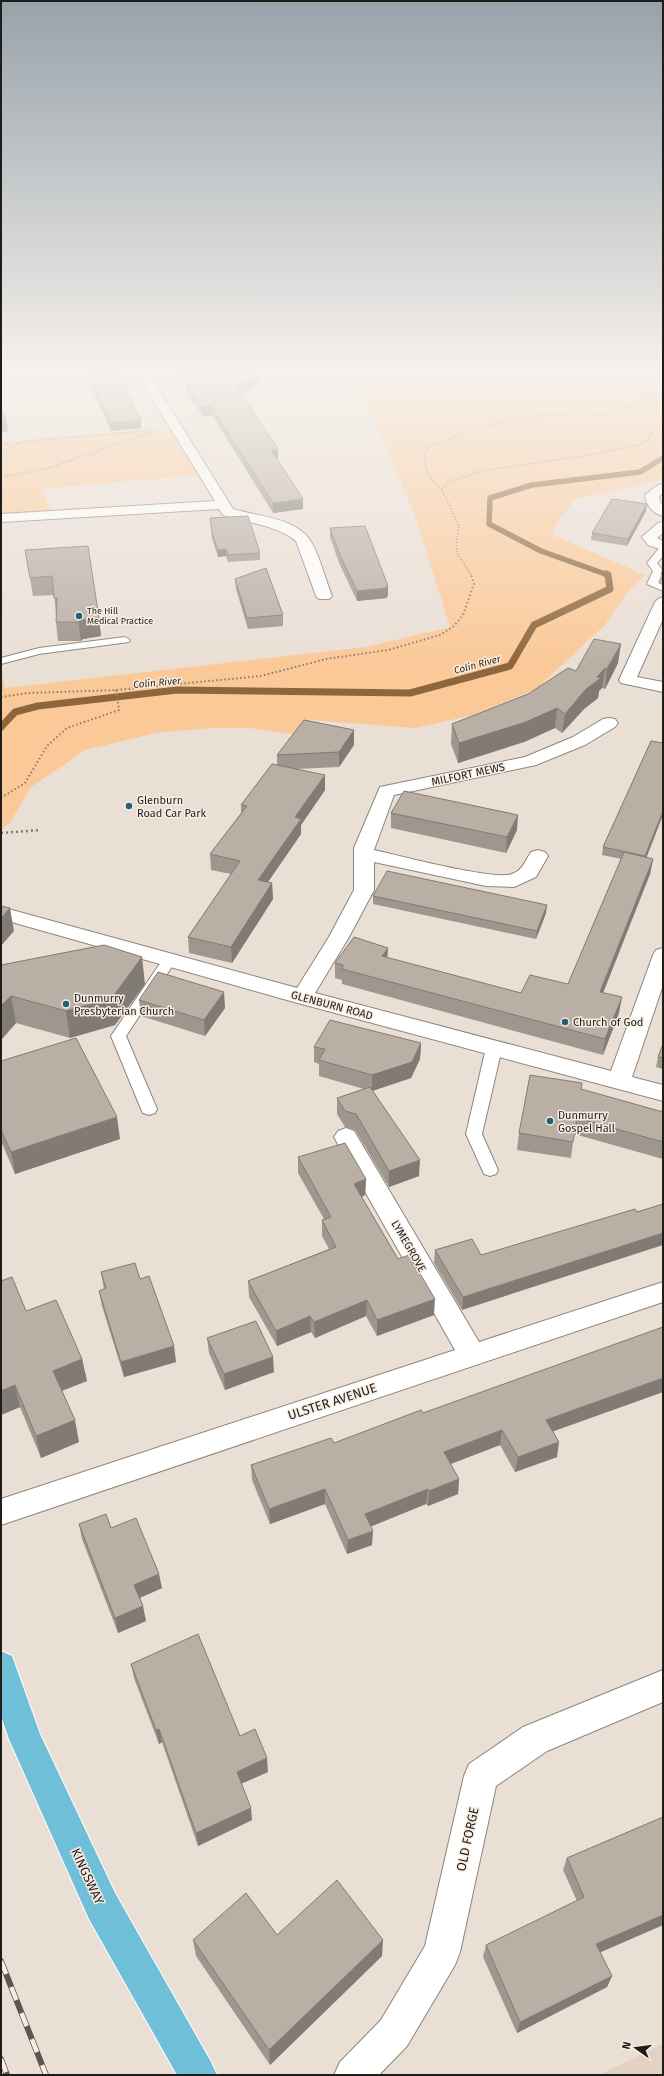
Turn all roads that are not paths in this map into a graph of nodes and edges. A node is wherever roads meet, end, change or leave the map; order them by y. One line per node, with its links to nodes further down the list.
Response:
1 (202, 471): 3 (street)
2 (663, 488): 4 (street)
3 (223, 505): 5 (street); 9 (street)
4 (663, 512)
5 (1, 518)
6 (663, 526): 7 (street)
7 (663, 548): 8 (lane)
8 (663, 588)
9 (324, 596)
10 (663, 602): 13 (street)
11 (125, 640): 12 (lane)
12 (1, 661)
13 (663, 687)
14 (609, 723): 15 (street, MILFORT MEWS)
15 (364, 854): 16 (street); 20 (street, MILFORT MEWS)
16 (538, 856)
17 (1, 913): 19 (street, GLENBURN ROAD)
18 (663, 955): 22 (street)
19 (170, 959): 20 (street, GLENBURN ROAD); 24 (lane)
20 (302, 997): 21 (street, GLENBURN ROAD)
21 (494, 1048): 22 (street, GLENBURN ROAD); 26 (lane)
22 (619, 1081): 23 (street, GLENBURN ROAD)
23 (663, 1093)
24 (150, 1109)
25 (346, 1137): 28 (street, LYMEGROVE)
26 (490, 1170)
27 (663, 1292): 28 (street, ULSTER AVENUE)
28 (472, 1355): 29 (street, ULSTER AVENUE)
29 (1, 1512)
30 (1, 1667): 32 (main road, KINGSWAY)
31 (663, 1686): 33 (street, OLD FORGE)
32 (198, 2075)
33 (353, 2075)

